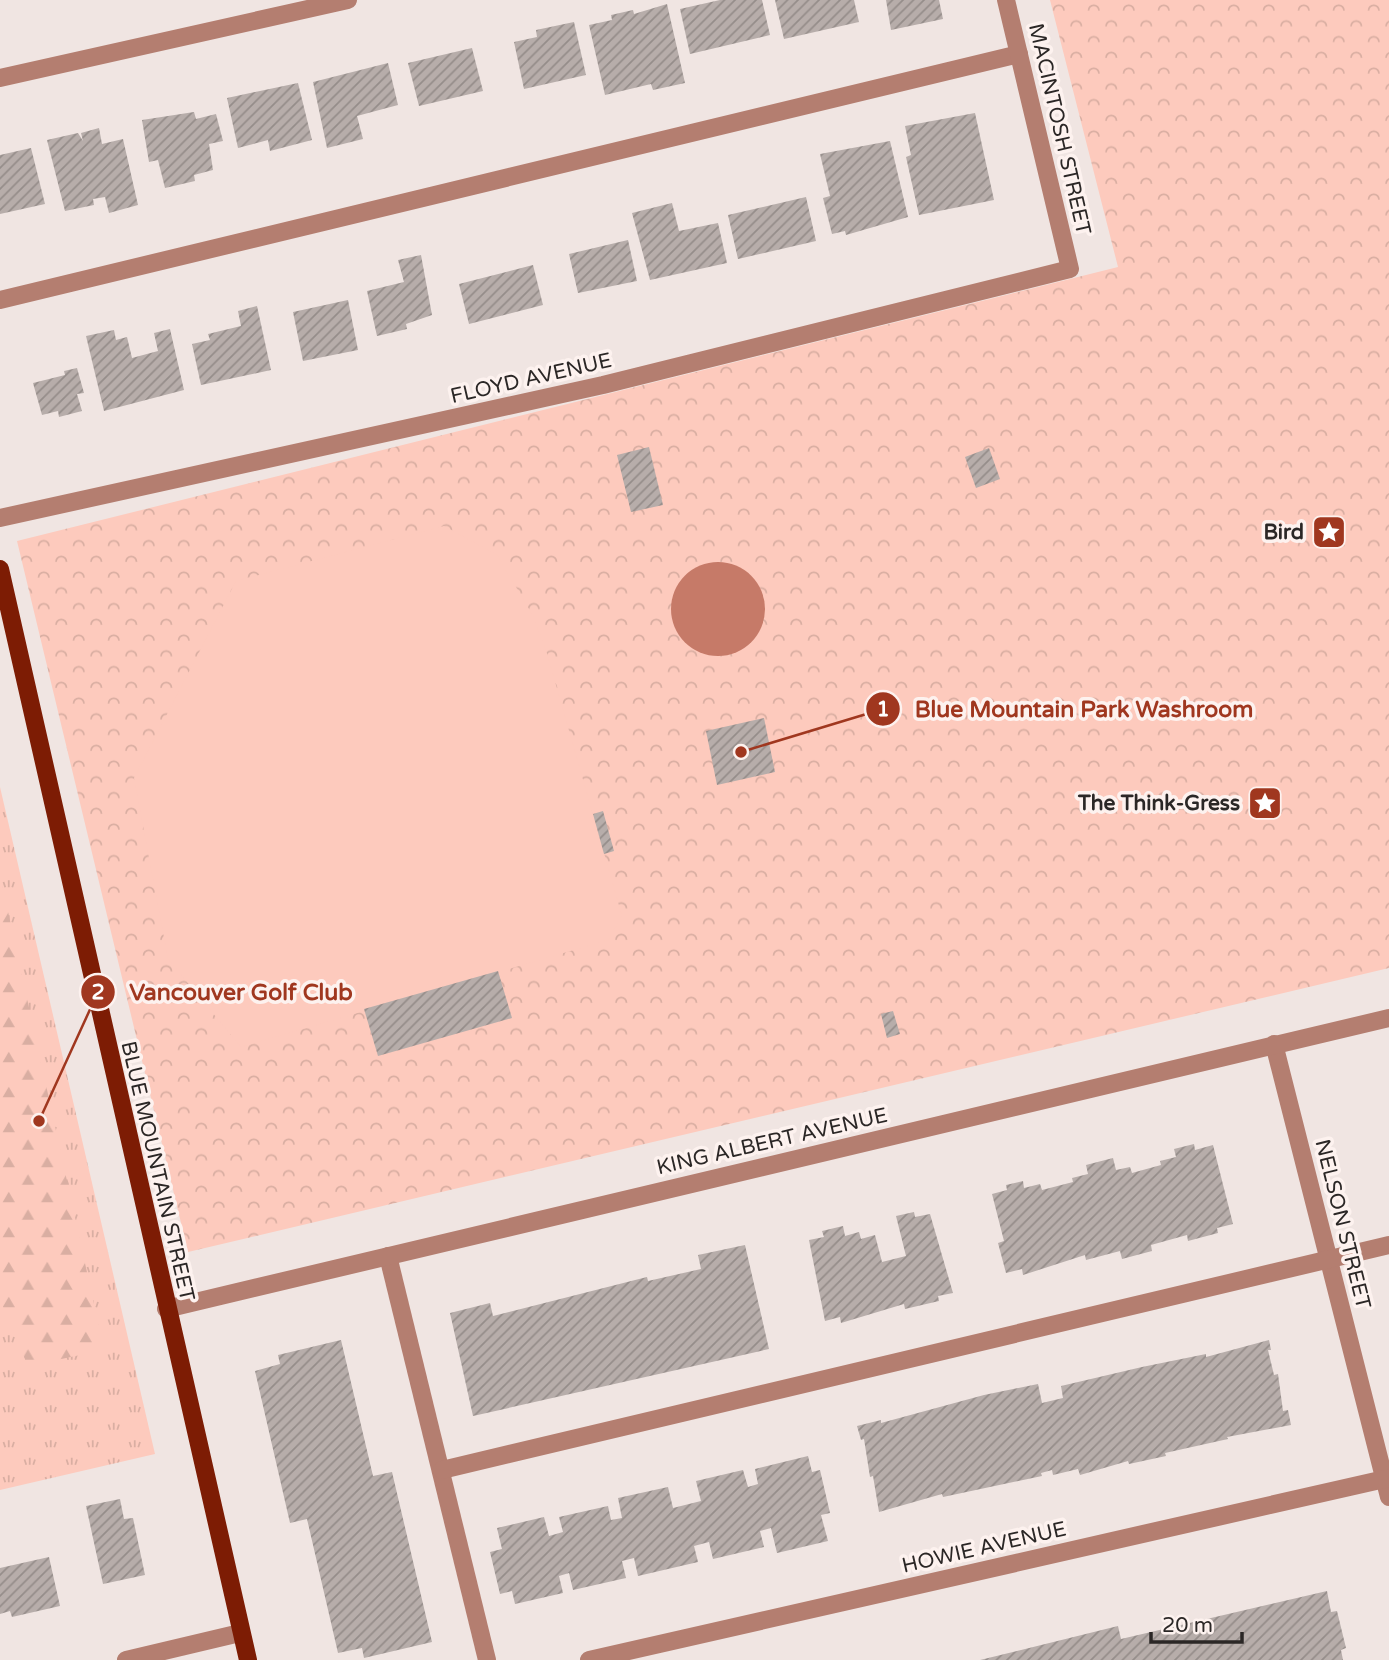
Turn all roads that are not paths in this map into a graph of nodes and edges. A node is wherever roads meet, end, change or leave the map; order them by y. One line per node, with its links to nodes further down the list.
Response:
1 (348, 0): 3 (street)
2 (1006, 0): 4 (street, MACINTOSH STREET)
3 (327, 2): 5 (street)
4 (1019, 54): 6 (street, MACINTOSH STREET); 7 (street)
5 (0, 78)
6 (1070, 269): 8 (street, FLOYD AVENUE)
7 (0, 300)
8 (0, 517)
9 (0, 569): 15 (main road, BLUE MOUNTAIN STREET)
10 (1389, 1018): 11 (street, KING ALBERT AVENUE)
11 (1274, 1044): 13 (street, KING ALBERT AVENUE); 14 (street, NELSON STREET)
12 (1389, 1245): 14 (street)
13 (388, 1256): 15 (street, KING ALBERT AVENUE); 16 (street)
14 (1329, 1259): 16 (street); 17 (street, NELSON STREET)
15 (166, 1309): 18 (main road, BLUE MOUNTAIN STREET)
16 (442, 1470): 21 (street)
17 (1387, 1485): 22 (street, HOWIE AVENUE)
18 (240, 1633): 19 (street); 20 (main road, BLUE MOUNTAIN STREET)
19 (126, 1660)
20 (248, 1660)
21 (487, 1660)
22 (589, 1660)

